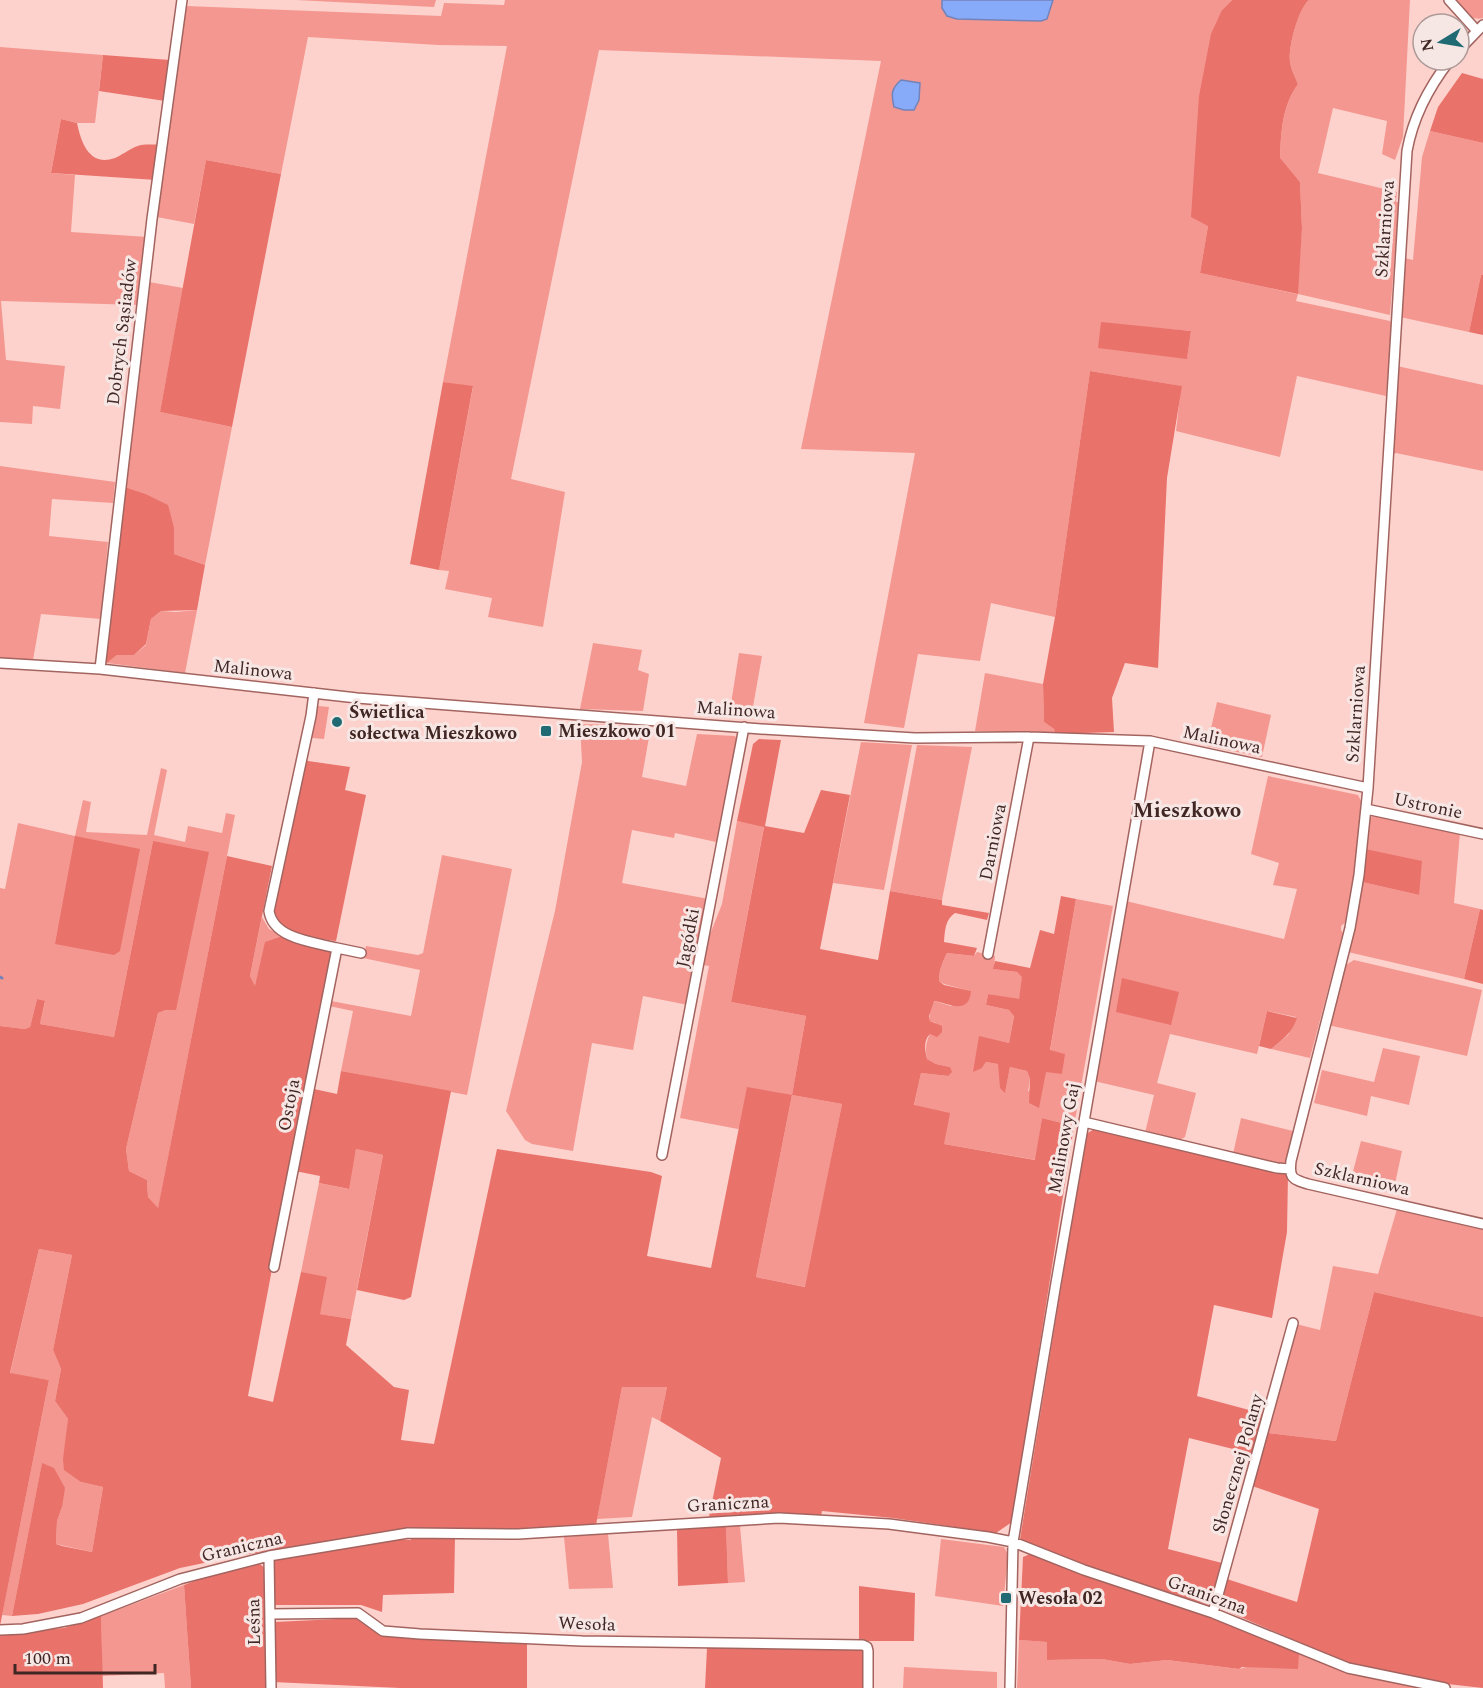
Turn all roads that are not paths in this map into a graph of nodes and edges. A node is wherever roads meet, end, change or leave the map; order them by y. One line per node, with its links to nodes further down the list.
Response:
1 (182, 0): 6 (street, Dobrych Sąsiadów)
2 (1449, 0): 3 (street)
3 (1480, 28)
4 (1442, 72): 11 (street, Szklarniowa)
5 (0, 663): 6 (street, Malinowa)
6 (99, 669): 7 (street, Malinowa)
7 (314, 693): 8 (street, Malinowa); 14 (street)
8 (744, 727): 9 (street, Malinowa); 18 (street, Jagódki)
9 (1029, 737): 10 (street, Malinowa); 16 (street, Darniowa)
10 (1150, 741): 11 (street, Malinowa); 17 (street, Malinowy Gaj)
11 (1368, 788): 12 (street, Szklarniowa)
12 (1366, 809): 13 (street, Ustronie); 19 (street, Szklarniowa)
13 (1483, 834)
14 (337, 948): 15 (street); 21 (street, Ostoja)
15 (361, 953)
16 (988, 954)
17 (1084, 1122): 19 (street); 23 (street, Malinowy Gaj)
18 (662, 1155)
19 (1290, 1168): 20 (street, Szklarniowa)
20 (1483, 1224)
21 (274, 1268)
22 (1293, 1323): 25 (street, Słonecznej Polany)
23 (1013, 1542): 24 (street, Graniczna); 25 (street, Graniczna); 30 (street)
24 (268, 1556): 26 (street, Leśna); 27 (street, Graniczna)
25 (1213, 1613): 31 (street, Graniczna)
26 (271, 1614): 28 (street, Leśna); 29 (street, Wesoła)
27 (0, 1630)
28 (271, 1688)
29 (868, 1688)
30 (1010, 1688)
31 (1445, 1688)

